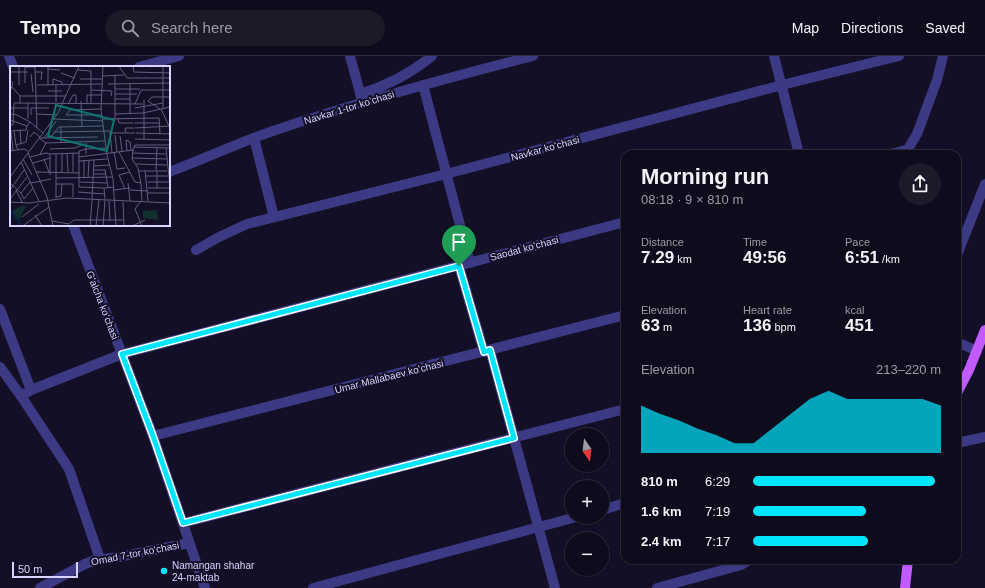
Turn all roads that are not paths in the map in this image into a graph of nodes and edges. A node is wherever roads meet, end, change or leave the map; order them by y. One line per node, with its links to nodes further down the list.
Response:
1 (9, 56): 9 (street)
2 (179, 56): 10 (street)
3 (350, 56): 13 (street)
4 (432, 56): 13 (street)
5 (533, 56): 11 (street, Navkar 1-tor koʻchasi)
6 (774, 56): 12 (street)
7 (899, 56): 12 (street, Navkar koʻchasi)
8 (943, 56): 16 (street)
9 (13, 66)
10 (143, 66)
11 (423, 85): 13 (street, Navkar 1-tor koʻchasi); 18 (street)
12 (782, 85): 15 (street); 18 (street, Navkar koʻchasi)
13 (361, 98): 14 (street, Navkar 1-tor koʻchasi)
14 (254, 138): 17 (street, Navkar 1-tor koʻchasi); 20 (street)
15 (798, 150)
16 (908, 150)
17 (170, 172)
18 (446, 174): 20 (street, Navkar koʻchasi); 25 (street)
19 (985, 184): 23 (street)
20 (274, 217): 24 (street, Navkar koʻchasi)
21 (621, 223): 25 (street, Saodat koʻchasi)
22 (73, 226): 33 (street, Gʻalcha koʻchasi)
23 (961, 245)
24 (196, 250)
25 (470, 263): 26 (street, Saodat koʻchasi)
26 (459, 266): 31 (street); 33 (street, Saodat koʻchasi)
27 (0, 309): 36 (street)
28 (621, 316): 31 (street, Umar Mallabaev koʻchasi)
29 (985, 330): 32 (main road)
30 (961, 344): 32 (street)
31 (487, 351): 39 (street, Umar Mallabaev koʻchasi); 41 (street)
32 (977, 351): 35 (main road)
33 (122, 354): 36 (street, Saodat koʻchasi); 39 (street, Gʻalcha koʻchasi)
34 (0, 367): 37 (street)
35 (961, 385)
36 (31, 390): 37 (street, Saodat koʻchasi)
37 (21, 396): 49 (street)
38 (621, 410): 41 (street)
39 (153, 436): 46 (street, Gʻalcha koʻchasi)
40 (985, 437): 42 (street)
41 (514, 438): 46 (street); 47 (street)
42 (961, 442)
43 (621, 504): 44 (street)
44 (609, 508)
45 (565, 520): 47 (street)
46 (183, 523): 48 (street, Gʻalcha koʻchasi)
47 (539, 527): 54 (street); 55 (street)
48 (189, 543): 49 (street, Omad 7-tor koʻchasi); 53 (street, Gʻalcha koʻchasi)
49 (100, 559): 52 (street, Omad 7-tor koʻchasi)
50 (743, 564): 56 (street)
51 (908, 564): 57 (main road)
52 (40, 588)
53 (205, 588)
54 (313, 588)
55 (555, 588)
56 (657, 588)
57 (906, 588)

